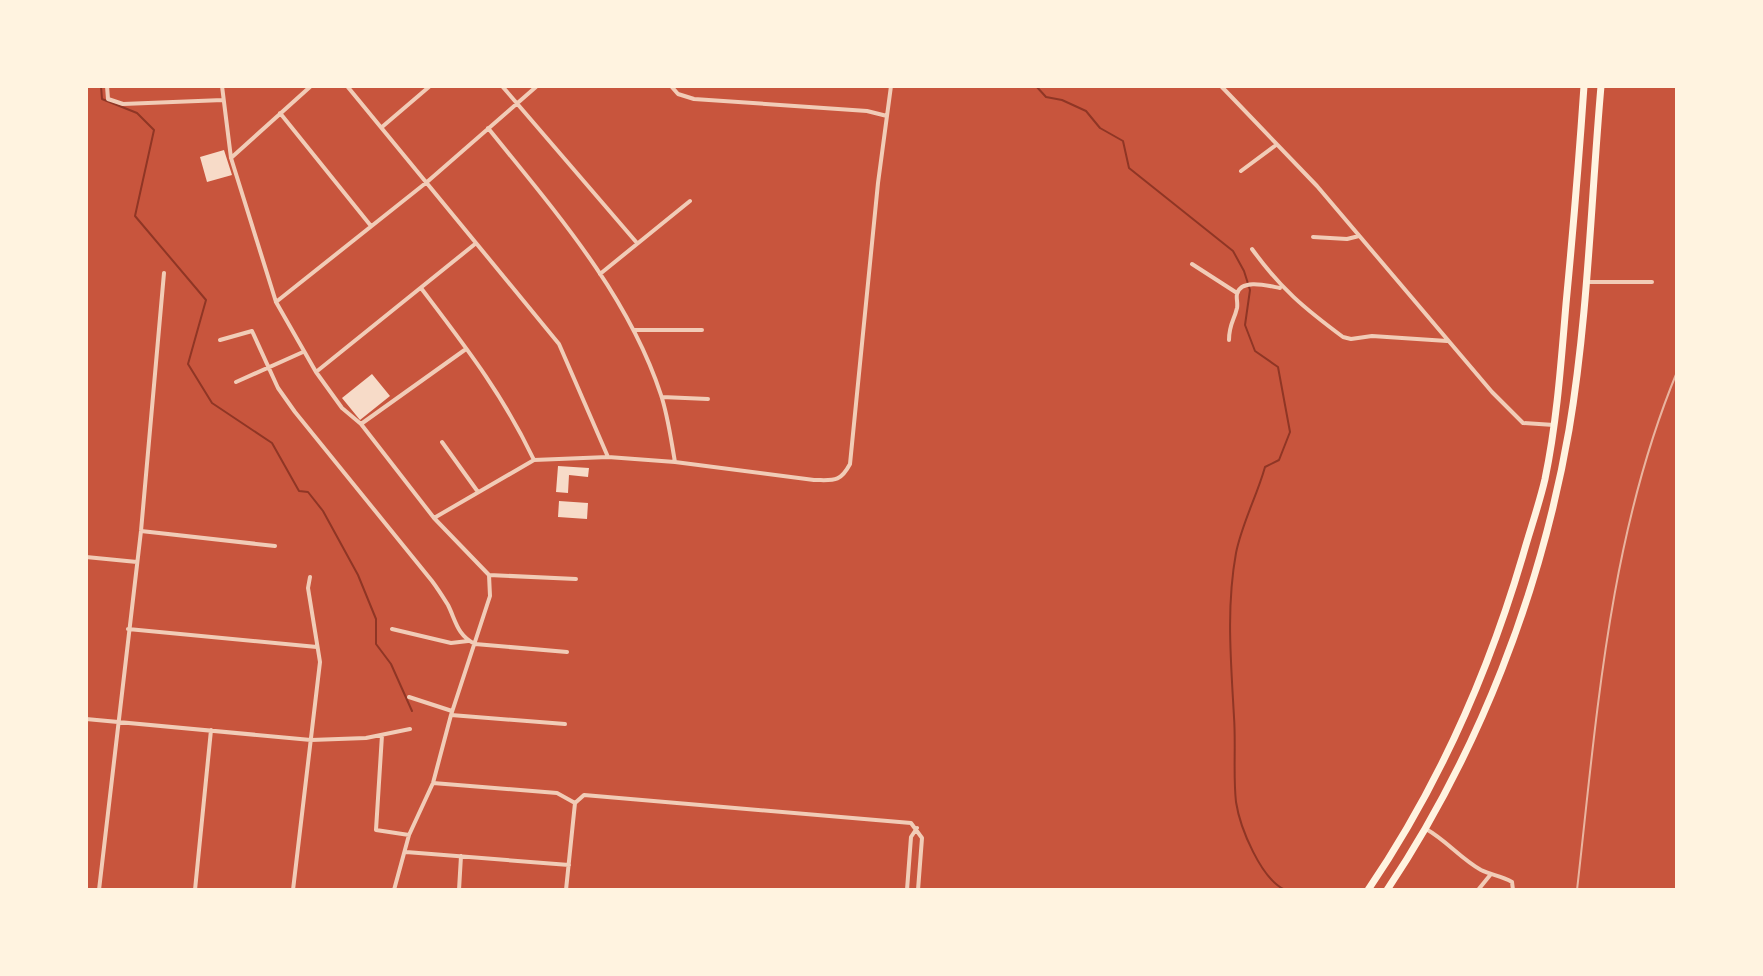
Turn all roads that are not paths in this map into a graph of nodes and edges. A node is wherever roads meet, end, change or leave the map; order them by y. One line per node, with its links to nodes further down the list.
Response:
1 (107, 86): 13 (street)
2 (222, 86): 13 (street)
3 (311, 86): 15 (street)
4 (347, 86): 17 (street)
5 (430, 86): 17 (street)
6 (502, 86): 14 (street)
7 (537, 86): 14 (street)
8 (671, 86): 16 (street)
9 (891, 86): 16 (street)
10 (1221, 86): 19 (street)
11 (1584, 86): 52 (main road)
12 (1601, 86): 33 (main road)
13 (223, 100): 20 (street)
14 (518, 104): 18 (street); 27 (street)
15 (280, 113): 20 (street); 24 (street)
16 (887, 116): 56 (street)
17 (382, 127): 22 (street)
18 (488, 128): 22 (street); 32 (street)
19 (1276, 145): 21 (street); 25 (street)
20 (231, 158): 38 (street)
21 (1241, 171)
22 (427, 182): 24 (street); 28 (street)
23 (690, 201): 27 (street)
24 (371, 226): 38 (street)
25 (1359, 236): 26 (street); 43 (street)
26 (1313, 237)
27 (637, 243): 32 (street)
28 (475, 244): 35 (street); 54 (street)
29 (1252, 249): 36 (street)
30 (1192, 264): 37 (street)
31 (164, 273): 59 (street)
32 (600, 274): 39 (street)
33 (1585, 282): 34 (street); 84 (main road)
34 (1652, 282)
35 (421, 288): 44 (street); 47 (street)
36 (1283, 288): 37 (street); 43 (street)
37 (1238, 292): 42 (street)
38 (276, 302): 45 (street)
39 (635, 330): 40 (street); 49 (street)
40 (702, 330)
41 (220, 340): 46 (street)
42 (1229, 340)
43 (1450, 341): 52 (street)
44 (467, 349): 51 (street); 55 (street)
45 (303, 352): 46 (street); 47 (street)
46 (268, 369): 48 (street); 68 (street)
47 (316, 372): 51 (street)
48 (236, 382)
49 (662, 397): 50 (street); 56 (street)
50 (708, 399)
51 (361, 424): 58 (street)
52 (1554, 425): 98 (main road)
53 (442, 442): 57 (street)
54 (608, 457): 55 (street); 56 (street)
55 (534, 460): 57 (street)
56 (675, 462)
57 (478, 492): 58 (street)
58 (434, 518): 63 (street)
59 (141, 531): 60 (street); 62 (street)
60 (275, 546)
61 (86, 557): 62 (street)
62 (137, 562): 66 (street)
63 (489, 575): 65 (street); 69 (street)
64 (310, 577): 70 (street)
65 (576, 579)
66 (128, 629): 70 (street); 75 (street)
67 (392, 629): 68 (street)
68 (468, 641): 69 (street)
69 (475, 644): 71 (street); 73 (street)
70 (317, 647): 80 (street)
71 (567, 652)
72 (409, 697): 73 (street)
73 (452, 713): 76 (street); 81 (street)
74 (86, 719): 75 (street)
75 (120, 722): 78 (street); 90 (street)
76 (565, 724)
77 (410, 729): 79 (street)
78 (211, 730): 80 (street); 91 (street)
79 (382, 735): 80 (street); 85 (street)
80 (311, 740): 92 (street)
81 (433, 783): 82 (street); 85 (street)
82 (575, 803): 83 (street); 88 (street)
83 (917, 828): 96 (street); 97 (street)
84 (1425, 829): 89 (street); 99 (main road)
85 (409, 835): 86 (street)
86 (406, 852): 87 (street); 93 (street)
87 (461, 856): 88 (street); 94 (street)
88 (569, 865): 95 (street)
89 (1491, 874): 100 (street); 101 (street)
90 (99, 890)
91 (195, 890)
92 (293, 890)
93 (394, 890)
94 (459, 890)
95 (566, 890)
96 (907, 890)
97 (918, 890)
98 (1368, 890)
99 (1387, 890)
100 (1478, 890)
101 (1513, 890)

